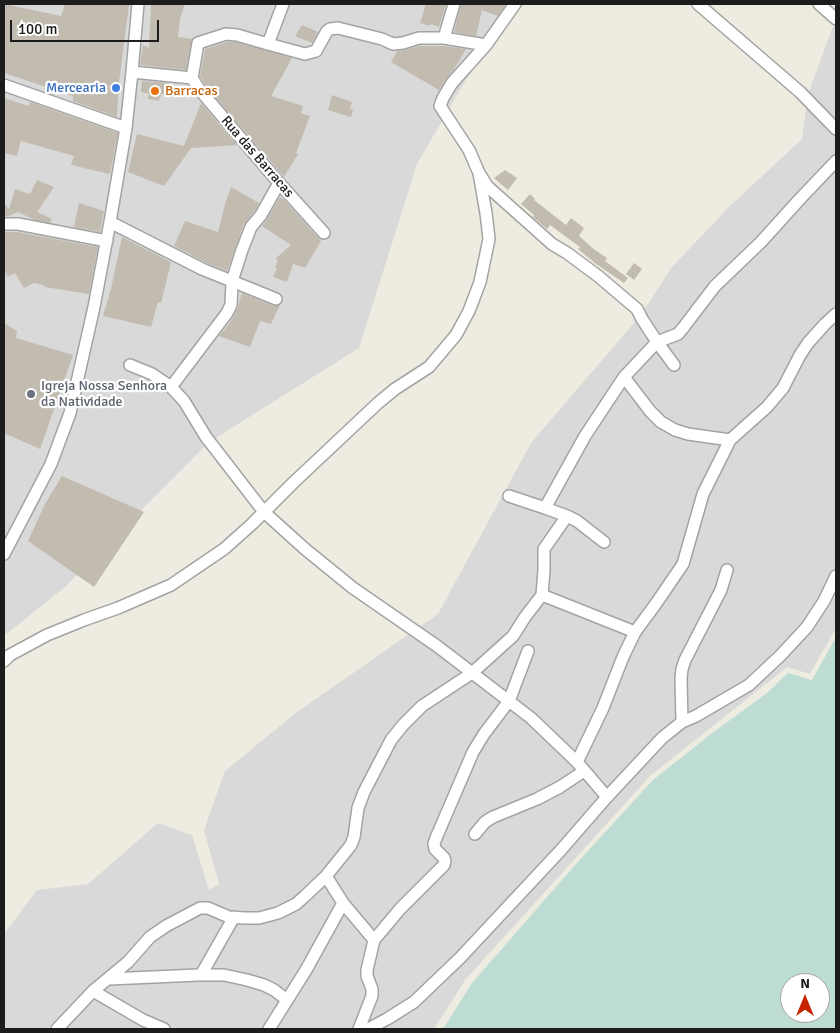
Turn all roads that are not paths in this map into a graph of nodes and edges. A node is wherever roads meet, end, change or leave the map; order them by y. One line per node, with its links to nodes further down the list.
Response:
1 (138, 4): 11 (street)
2 (283, 4): 9 (street)
3 (454, 4): 8 (street)
4 (515, 4): 10 (street)
5 (698, 4): 15 (street)
6 (819, 4): 7 (street)
7 (836, 20)
8 (444, 38): 9 (street); 10 (street)
9 (268, 44): 12 (street)
10 (486, 45): 17 (street)
11 (132, 72): 12 (street); 14 (street)
12 (192, 78): 18 (street, Rua das Barracas)
13 (4, 85): 14 (street)
14 (126, 128): 19 (street)
15 (836, 129)
16 (836, 161): 26 (street)
17 (479, 173): 26 (street); 34 (street)
18 (279, 184): 21 (street, Rua das Barracas); 23 (street)
19 (110, 222): 22 (street); 23 (street)
20 (4, 224): 22 (street)
21 (324, 233)
22 (107, 241): 37 (street)
23 (232, 282): 24 (street); 30 (street)
24 (276, 299)
25 (836, 314): 31 (street)
26 (657, 342): 28 (street); 29 (street)
27 (130, 365): 30 (street)
28 (674, 365)
29 (624, 377): 31 (street); 33 (street)
30 (171, 387): 34 (street)
31 (730, 440): 41 (street)
32 (509, 496): 33 (street)
33 (546, 508): 35 (street)
34 (264, 512): 43 (street); 44 (street)
35 (567, 516): 36 (street); 40 (street)
36 (604, 542)
37 (4, 554)
38 (727, 570): 46 (street)
39 (836, 576): 46 (street)
40 (542, 595): 41 (street); 44 (street)
41 (635, 632): 47 (street)
42 (528, 651): 45 (street)
43 (4, 661)
44 (472, 673): 45 (street); 50 (street)
45 (509, 701): 47 (street); 53 (street)
46 (682, 722): 48 (street)
47 (580, 767): 48 (street); 49 (street)
48 (607, 796): 62 (street)
49 (474, 834)
50 (326, 876): 51 (street); 52 (street)
51 (343, 903): 53 (street); 57 (street)
52 (234, 917): 54 (street); 55 (street)
53 (374, 940): 61 (street)
54 (201, 975): 55 (street); 57 (street)
55 (109, 979): 56 (street)
56 (93, 991): 58 (street); 59 (street)
57 (287, 1000): 60 (street)
58 (57, 1029)
59 (163, 1029)
60 (269, 1029)
61 (359, 1029)
62 (368, 1029)

